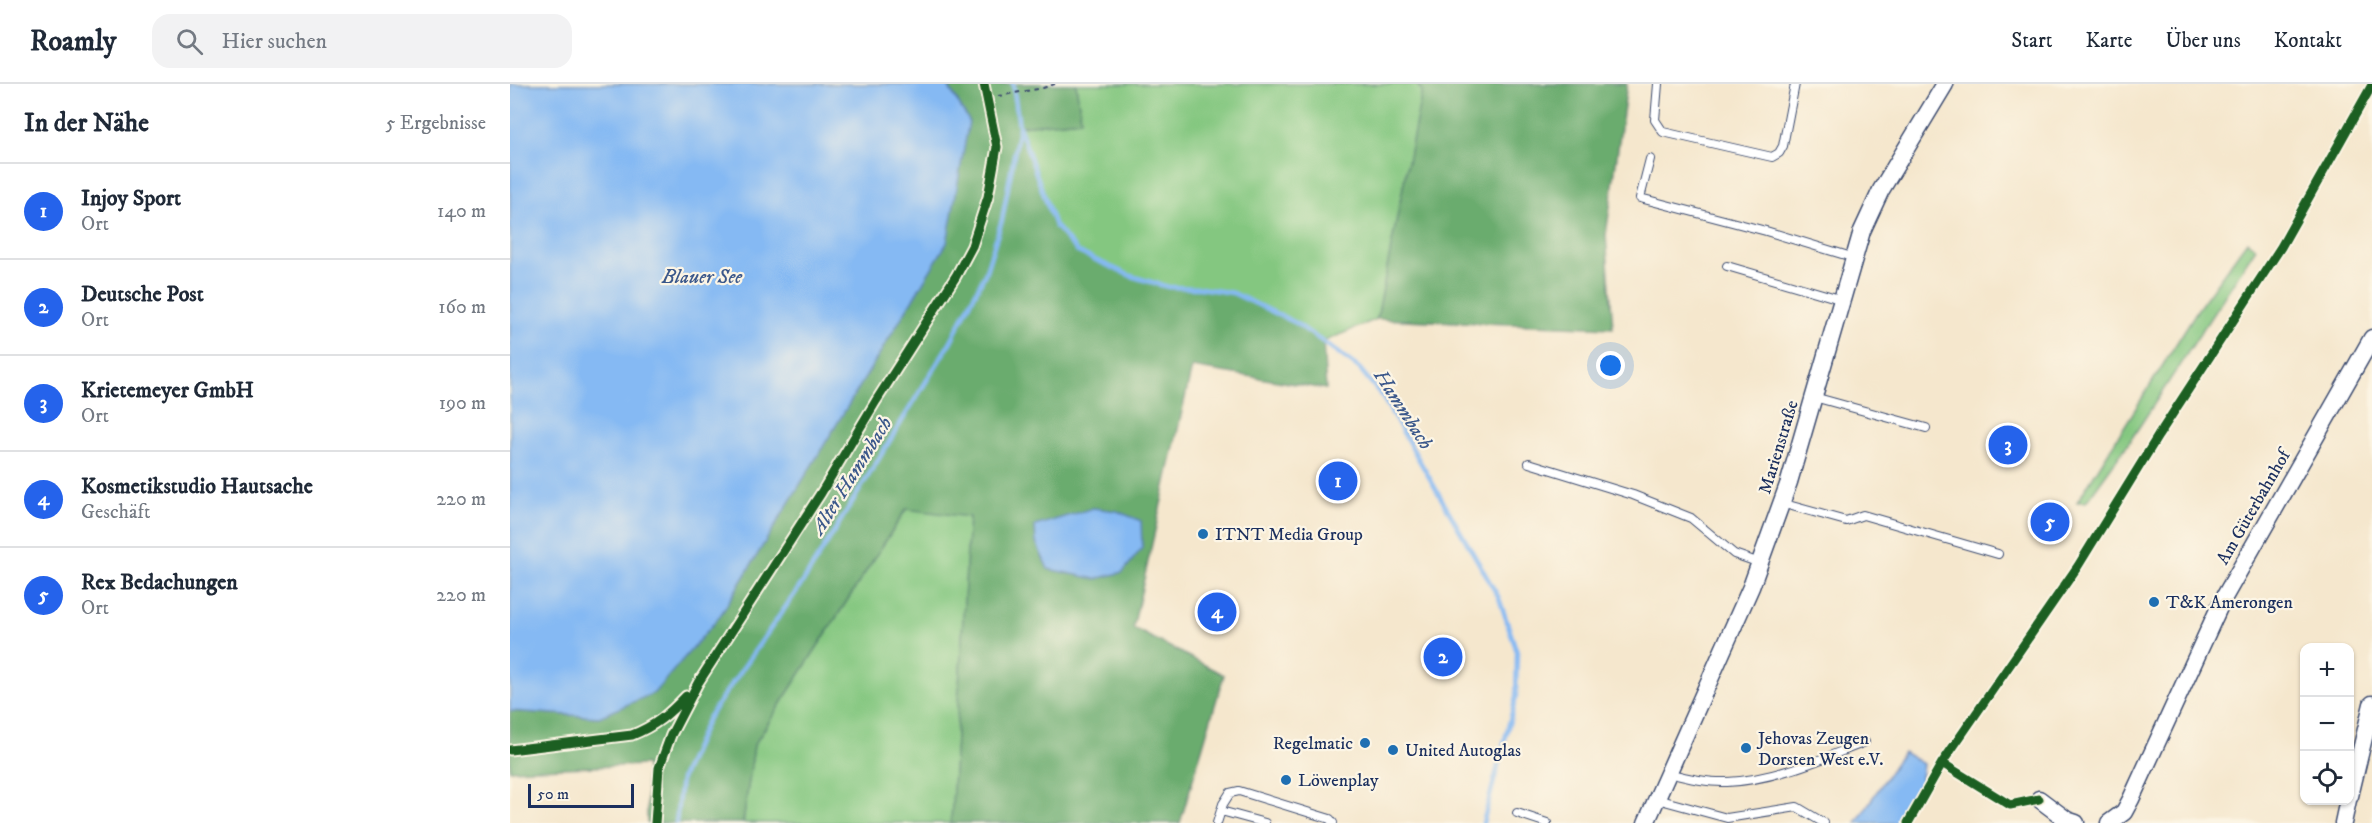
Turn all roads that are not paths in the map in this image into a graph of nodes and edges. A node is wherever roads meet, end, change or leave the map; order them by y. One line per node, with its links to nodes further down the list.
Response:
1 (984, 84): 16 (lane)
2 (1658, 84): 3 (lane)
3 (1795, 84)
4 (1945, 84): 6 (street, Marienstraße)
5 (1650, 159): 6 (lane)
6 (1855, 258): 8 (street, Marienstraße)
7 (1727, 266): 8 (lane)
8 (1843, 300): 10 (street, Marienstraße)
9 (2372, 338): 33 (street, Am Güterbahnhof)
10 (1814, 397): 11 (lane); 13 (street, Marienstraße)
11 (1926, 428)
12 (1529, 463): 15 (lane)
13 (1782, 503): 14 (lane); 15 (street, Marienstraße)
14 (1998, 554)
15 (1760, 563): 19 (street, Marienstraße)
16 (698, 683)
17 (2372, 704): 20 (street)
18 (1864, 742): 19 (lane)
19 (1668, 773): 21 (street, Marienstraße)
20 (2354, 778)
21 (1656, 799): 30 (street, Marienstraße); 31 (lane)
22 (2039, 799): 32 (street)
23 (2347, 805): 34 (street)
24 (1221, 811): 26 (lane); 27 (lane); 28 (lane)
25 (1517, 813): 29 (lane)
26 (1218, 823)
27 (1265, 823)
28 (1333, 823)
29 (1547, 823)
30 (1646, 823)
31 (1824, 823)
32 (2076, 823)
33 (2109, 823)
34 (2343, 823)

